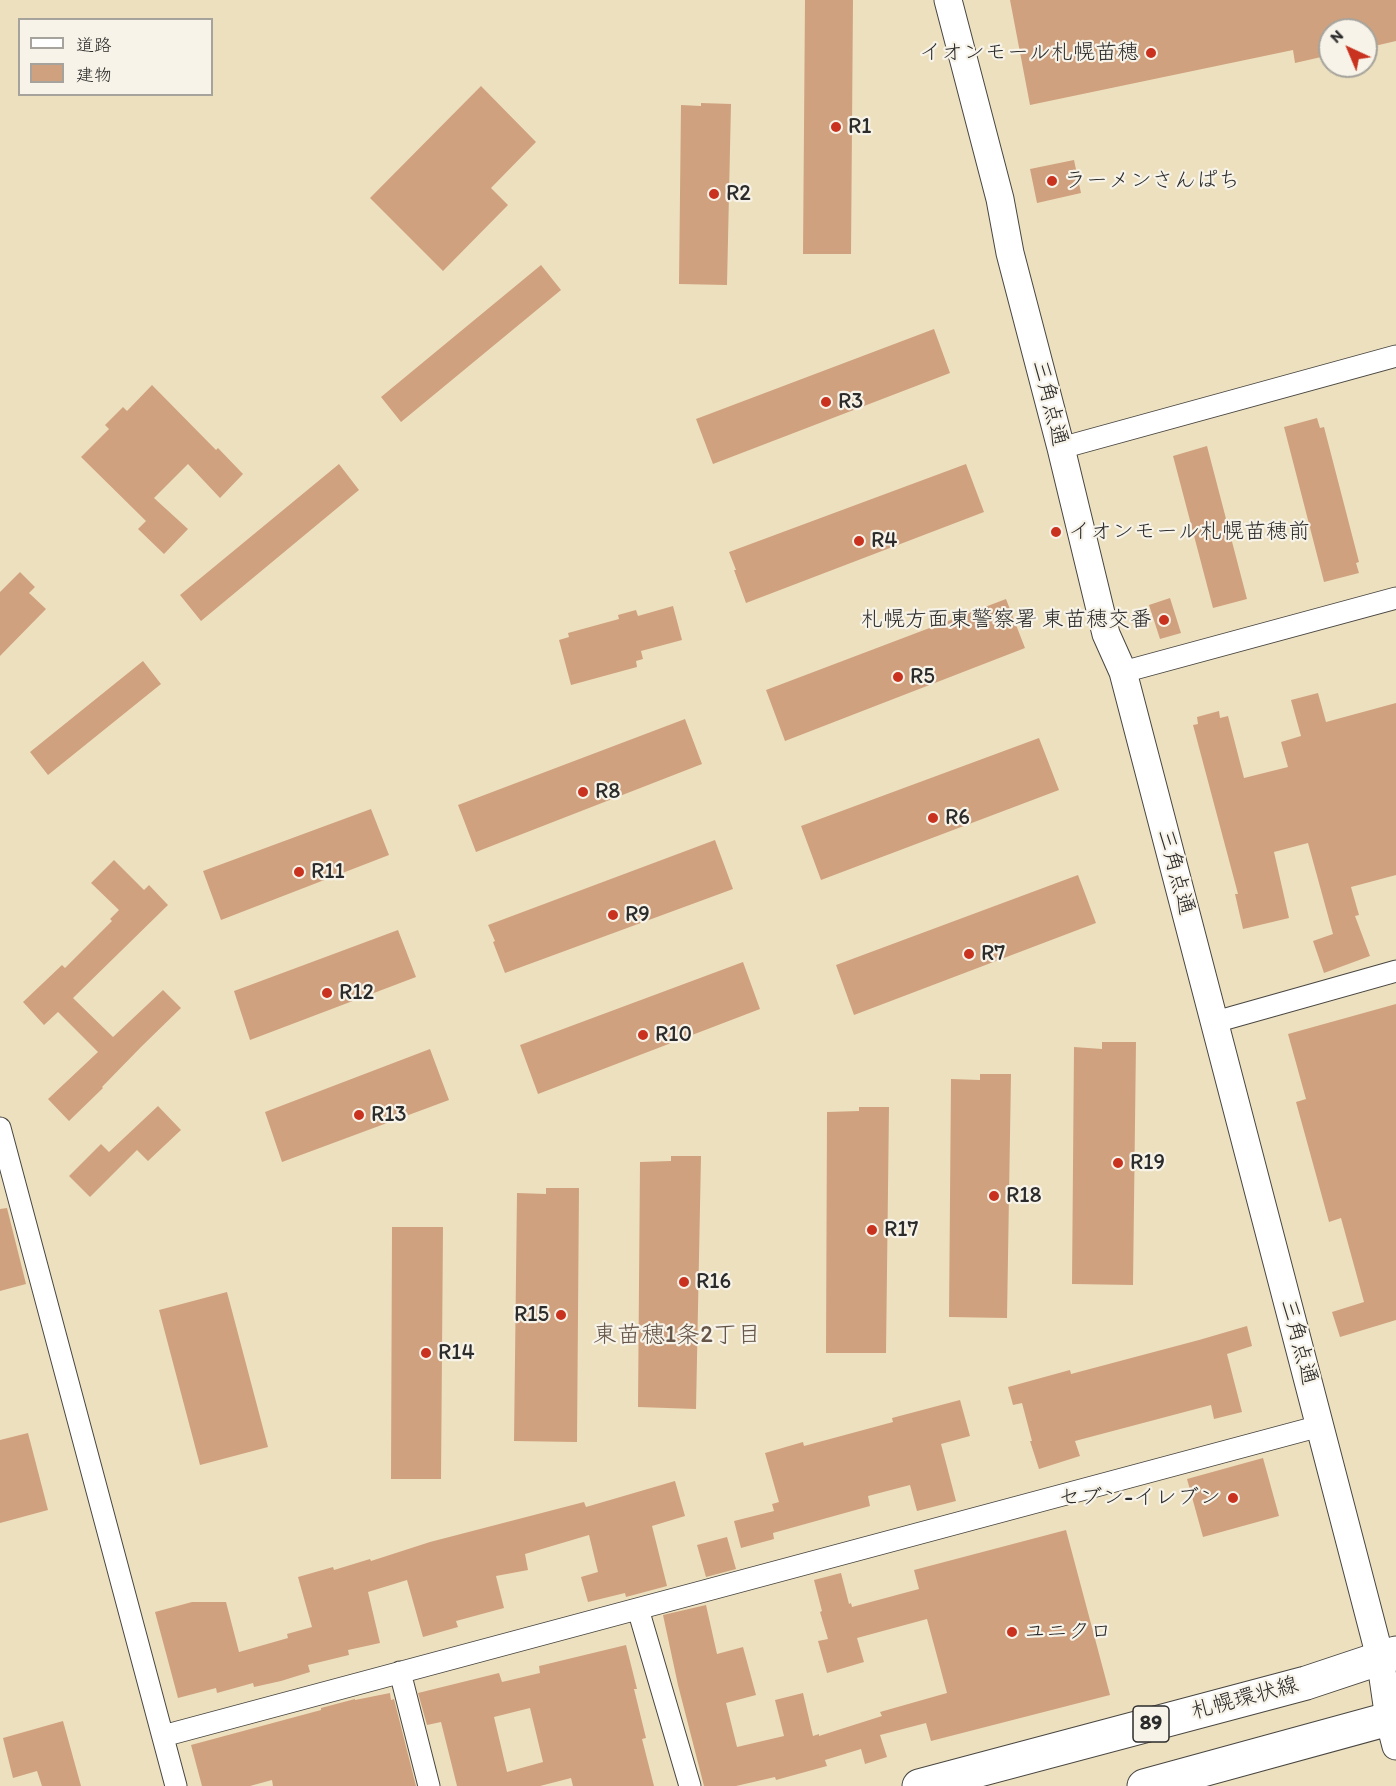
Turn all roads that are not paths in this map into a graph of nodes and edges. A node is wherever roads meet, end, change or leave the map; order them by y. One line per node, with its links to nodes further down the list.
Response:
1 (948, 0): 3 (street, 三角点通)
2 (1396, 356): 3 (street)
3 (1061, 448): 5 (street, 三角点通)
4 (1396, 598): 5 (street)
5 (1123, 672): 7 (street, 三角点通)
6 (1396, 971): 7 (street)
7 (1215, 1022): 9 (street, 三角点通)
8 (0, 1128): 14 (street)
9 (1320, 1426): 10 (street); 11 (street, 三角点通)
10 (638, 1609): 12 (street); 17 (street)
11 (1388, 1655): 13 (street, 三角点通); 18 (main road, 札幌環状線 / 89)
12 (400, 1672): 14 (street); 16 (street)
13 (1394, 1727): 19 (main road)
14 (163, 1736): 15 (street)
15 (176, 1786)
16 (429, 1786)
17 (690, 1786)
18 (919, 1786)
19 (1144, 1786)

